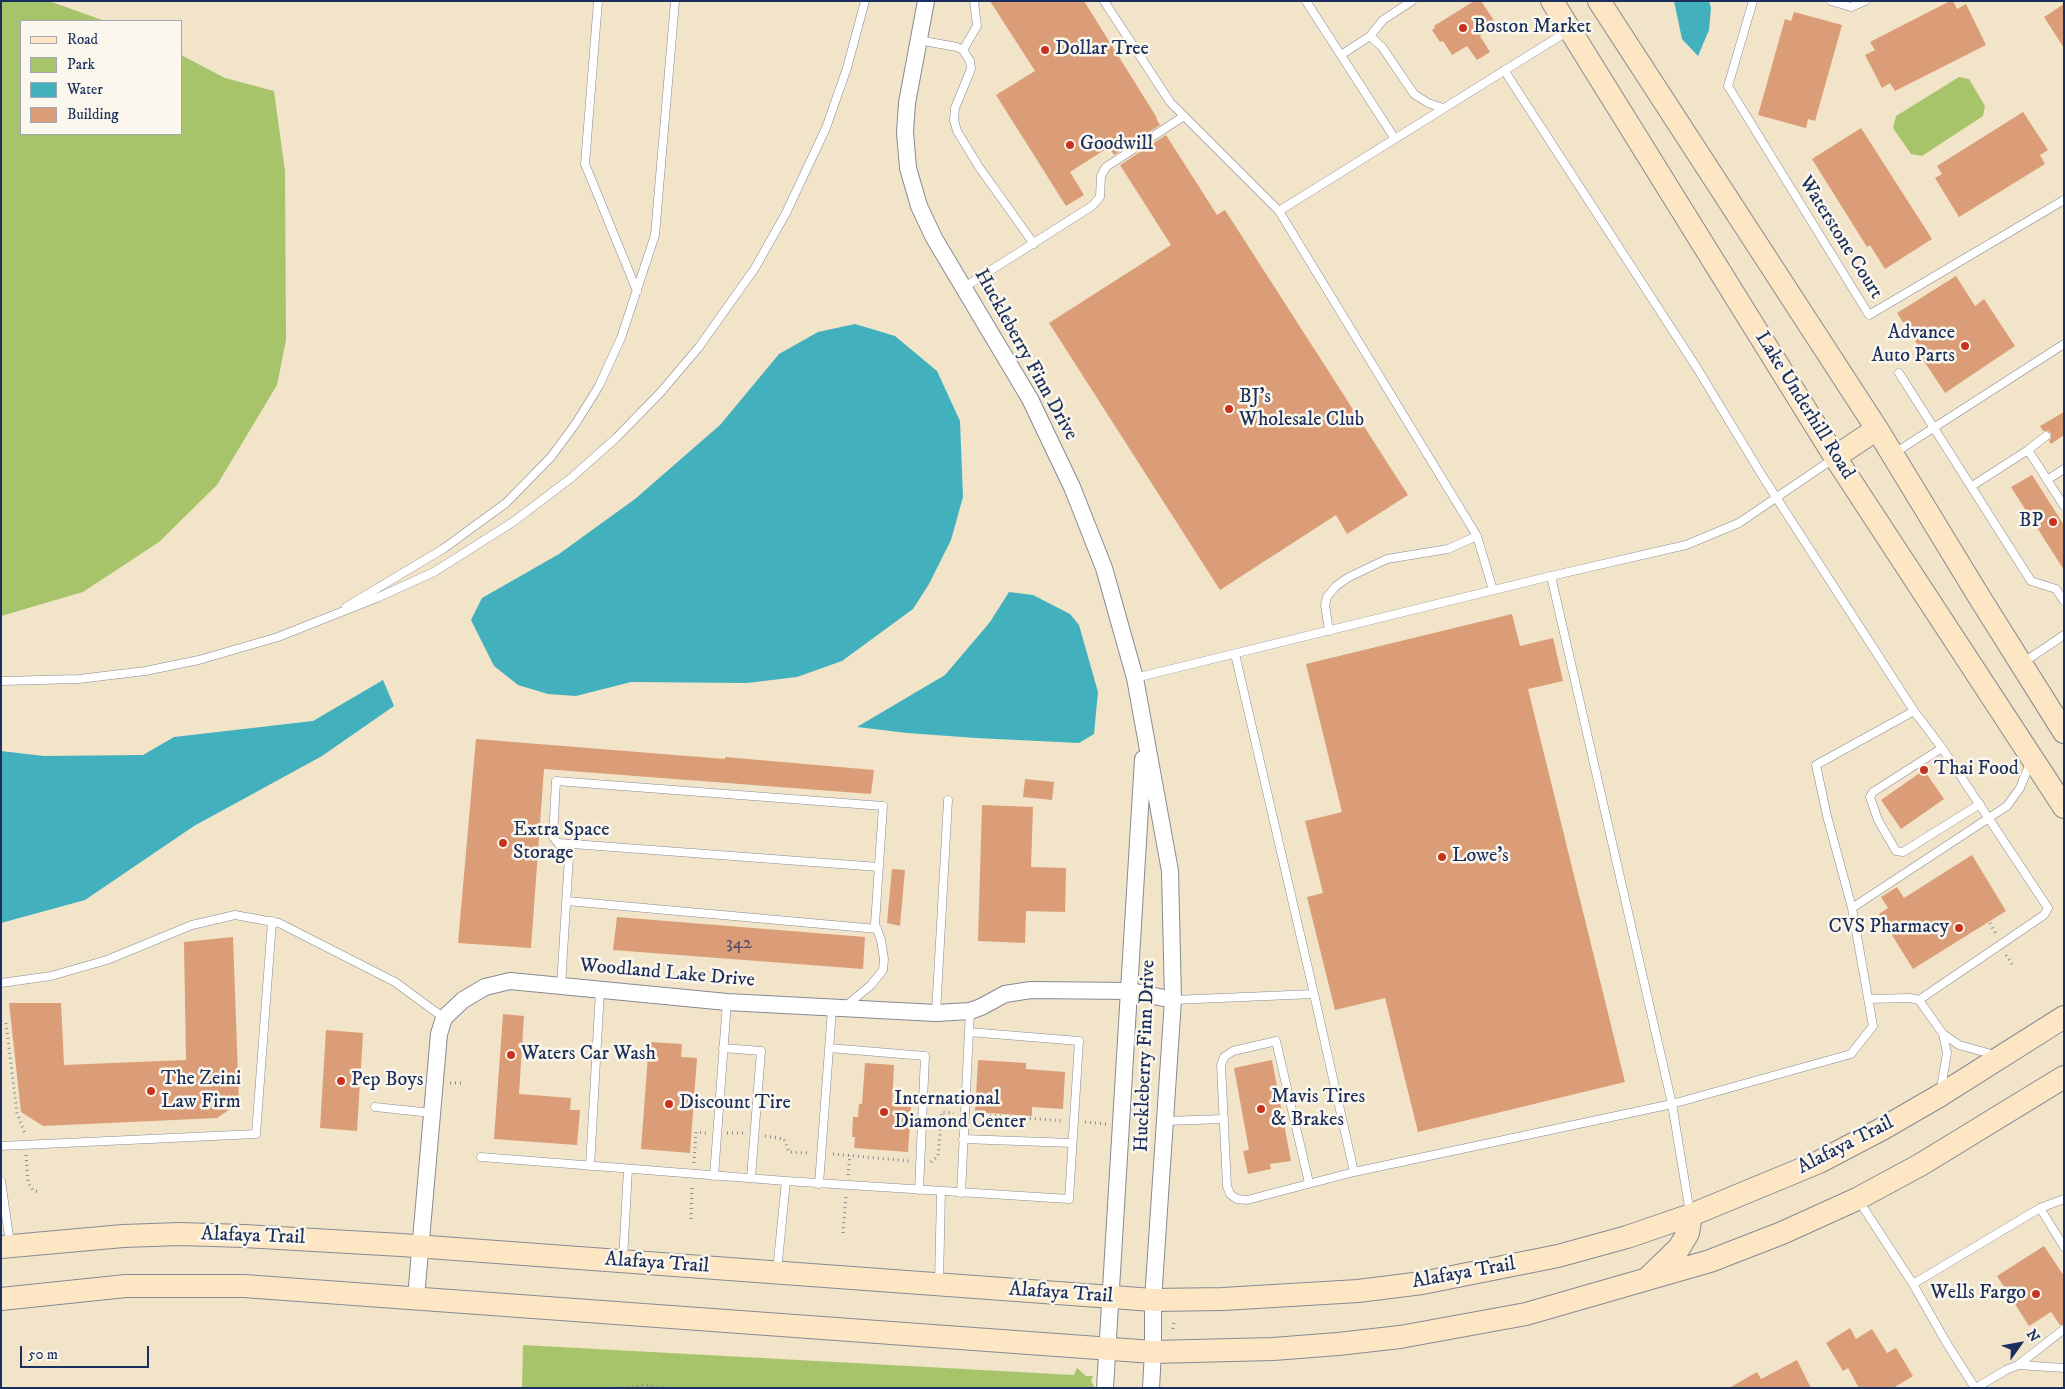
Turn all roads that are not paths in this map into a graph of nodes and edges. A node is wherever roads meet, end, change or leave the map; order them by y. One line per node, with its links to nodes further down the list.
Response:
1 (598, 1): 27 (lane)
2 (675, 1): 27 (lane)
3 (866, 1): 47 (lane)
4 (926, 1): 16 (street, Huckleberry Finn Drive)
5 (974, 1): 17 (lane)
6 (1104, 1): 21 (lane)
7 (1306, 1): 18 (lane)
8 (1412, 1): 15 (lane)
9 (1552, 1): 14 (main road, Lake Underhill Road)
10 (1598, 1): 31 (main road)
11 (1753, 1): 23 (lane, Waterstone Court)
12 (1830, 1): 13 (lane)
13 (1865, 1)
14 (1570, 30): 19 (lane); 35 (main road, Lake Underhill Road)
15 (1370, 36): 18 (lane); 20 (lane)
16 (918, 40): 17 (lane); 26 (street, Huckleberry Finn Drive)
17 (963, 50): 25 (lane)
18 (1341, 55): 22 (lane)
19 (1504, 70): 20 (lane); 39 (lane)
20 (1443, 108): 22 (lane)
21 (1184, 116): 24 (lane); 25 (lane)
22 (1395, 139): 24 (lane)
23 (2064, 200)
24 (1279, 211): 41 (lane)
25 (1034, 244): 26 (lane)
26 (964, 288): 52 (street, Huckleberry Finn Drive)
27 (637, 291): 47 (lane)
28 (2064, 344): 30 (lane)
29 (1899, 373): 30 (lane)
30 (1934, 428): 34 (lane); 38 (lane)
31 (1877, 429): 34 (main road); 35 (main road)
32 (2046, 436): 33 (lane)
33 (2028, 450): 37 (lane); 38 (lane)
34 (1892, 454): 51 (main road)
35 (1835, 457): 39 (lane); 58 (main road, Lake Underhill Road)
36 (2064, 470): 37 (lane)
37 (2047, 480): 40 (lane)
38 (1972, 486): 44 (lane)
39 (1777, 498): 42 (lane); 54 (lane)
40 (2064, 506)
41 (1477, 536): 45 (lane); 48 (lane)
42 (1551, 576): 45 (lane); 90 (lane)
43 (2064, 584): 44 (lane)
44 (2056, 589): 46 (lane)
45 (1493, 590): 48 (lane)
46 (2064, 601)
47 (322, 620): 53 (lane)
48 (1329, 631): 50 (lane)
49 (2064, 635): 51 (lane)
50 (1235, 654): 52 (lane); 73 (lane)
51 (2020, 664): 56 (main road)
52 (1135, 678): 55 (street, Huckleberry Finn Drive)
53 (1, 681)
54 (1914, 711): 57 (lane); 66 (lane)
55 (1145, 728): 72 (street, Huckleberry Finn Drive); 74 (street, Huckleberry Finn Drive)
56 (2064, 732)
57 (1942, 748): 60 (lane); 60 (lane)
58 (2032, 757): 61 (main road, Lake Underhill Road); 62 (lane)
59 (948, 800): 80 (lane)
60 (1980, 804): 62 (lane)
61 (2064, 807)
62 (1990, 818): 66 (lane); 76 (lane)
63 (559, 843): 64 (lane); 64 (lane); 65 (lane)
64 (878, 867): 68 (lane)
65 (567, 900): 68 (lane); 70 (lane)
66 (1852, 908): 75 (lane)
67 (272, 922): 69 (lane); 82 (lane); 97 (lane)
68 (877, 929): 78 (lane)
69 (1, 983)
70 (561, 986): 71 (street, Woodland Lake Drive); 82 (street, Woodland Lake Drive)
71 (600, 990): 77 (street, Woodland Lake Drive); 99 (lane)
72 (1130, 991): 74 (street, Woodland Lake Drive); 79 (street, Woodland Lake Drive); 124 (street, Huckleberry Finn Drive)
73 (1314, 994): 74 (lane); 101 (lane)
74 (1172, 1000): 94 (street, Huckleberry Finn Drive)
75 (1868, 1000): 76 (lane); 90 (lane)
76 (1919, 1000): 84 (lane)
77 (727, 1002): 78 (street, Woodland Lake Drive); 85 (lane)
78 (837, 1009): 80 (street, Woodland Lake Drive); 86 (lane)
79 (970, 1011): 80 (street, Woodland Lake Drive); 83 (lane)
80 (936, 1013)
81 (2064, 1017): 87 (main road, Alafaya Trail)
82 (444, 1018): 92 (street)
83 (969, 1032): 95 (lane); 96 (lane)
84 (1943, 1034): 87 (lane); 89 (lane)
85 (723, 1048): 102 (lane); 103 (lane)
86 (829, 1048): 106 (lane); 108 (lane)
87 (2002, 1056): 89 (main road, Alafaya Trail)
88 (2064, 1078): 111 (main road)
89 (1939, 1096): 114 (main road, Alafaya Trail)
90 (1672, 1104): 101 (lane); 114 (lane)
91 (374, 1107): 92 (lane)
92 (432, 1113): 116 (street)
93 (1224, 1119): 94 (lane); 107 (lane); 107 (lane)
94 (1165, 1121): 126 (street, Huckleberry Finn Drive)
95 (964, 1139): 96 (lane); 110 (lane)
96 (1072, 1143): 110 (lane)
97 (1, 1146)
98 (481, 1157): 99 (lane)
99 (590, 1166): 100 (lane)
100 (628, 1169): 102 (lane); 118 (lane)
101 (1354, 1172): 107 (lane)
102 (714, 1176): 103 (lane)
103 (751, 1178): 105 (lane)
104 (1, 1181): 115 (lane)
105 (786, 1181): 106 (lane); 119 (lane)
106 (819, 1184): 108 (lane)
107 (1309, 1184)
108 (919, 1190): 109 (lane)
109 (941, 1191): 110 (lane); 122 (lane)
110 (961, 1192)
111 (1857, 1199): 120 (main road); 121 (lane)
112 (2064, 1200): 113 (lane)
113 (2040, 1208): 117 (lane); 121 (lane)
114 (1691, 1215): 120 (main road); 126 (main road, Alafaya Trail)
115 (6, 1247): 116 (main road, Alafaya Trail)
116 (421, 1247): 118 (main road, Alafaya Trail); 123 (street)
117 (2064, 1247)
118 (623, 1262): 119 (main road, Alafaya Trail)
119 (777, 1273): 122 (main road, Alafaya Trail)
120 (1646, 1279): 129 (main road)
121 (1913, 1284): 134 (lane)
122 (939, 1285): 124 (main road, Alafaya Trail)
123 (416, 1297): 125 (main road); 128 (main road)
124 (1110, 1298): 126 (main road, Alafaya Trail); 128 (street, Huckleberry Finn Drive)
125 (1, 1299)
126 (1154, 1300): 129 (street, Huckleberry Finn Drive)
127 (2063, 1330): 130 (lane)
128 (1107, 1347): 129 (main road); 132 (street, Huckleberry Finn Drive)
129 (1153, 1352): 133 (street, Huckleberry Finn Drive)
130 (2018, 1365): 131 (lane); 134 (lane)
131 (2064, 1368)
132 (1105, 1388)
133 (1151, 1388)
134 (1976, 1388)

